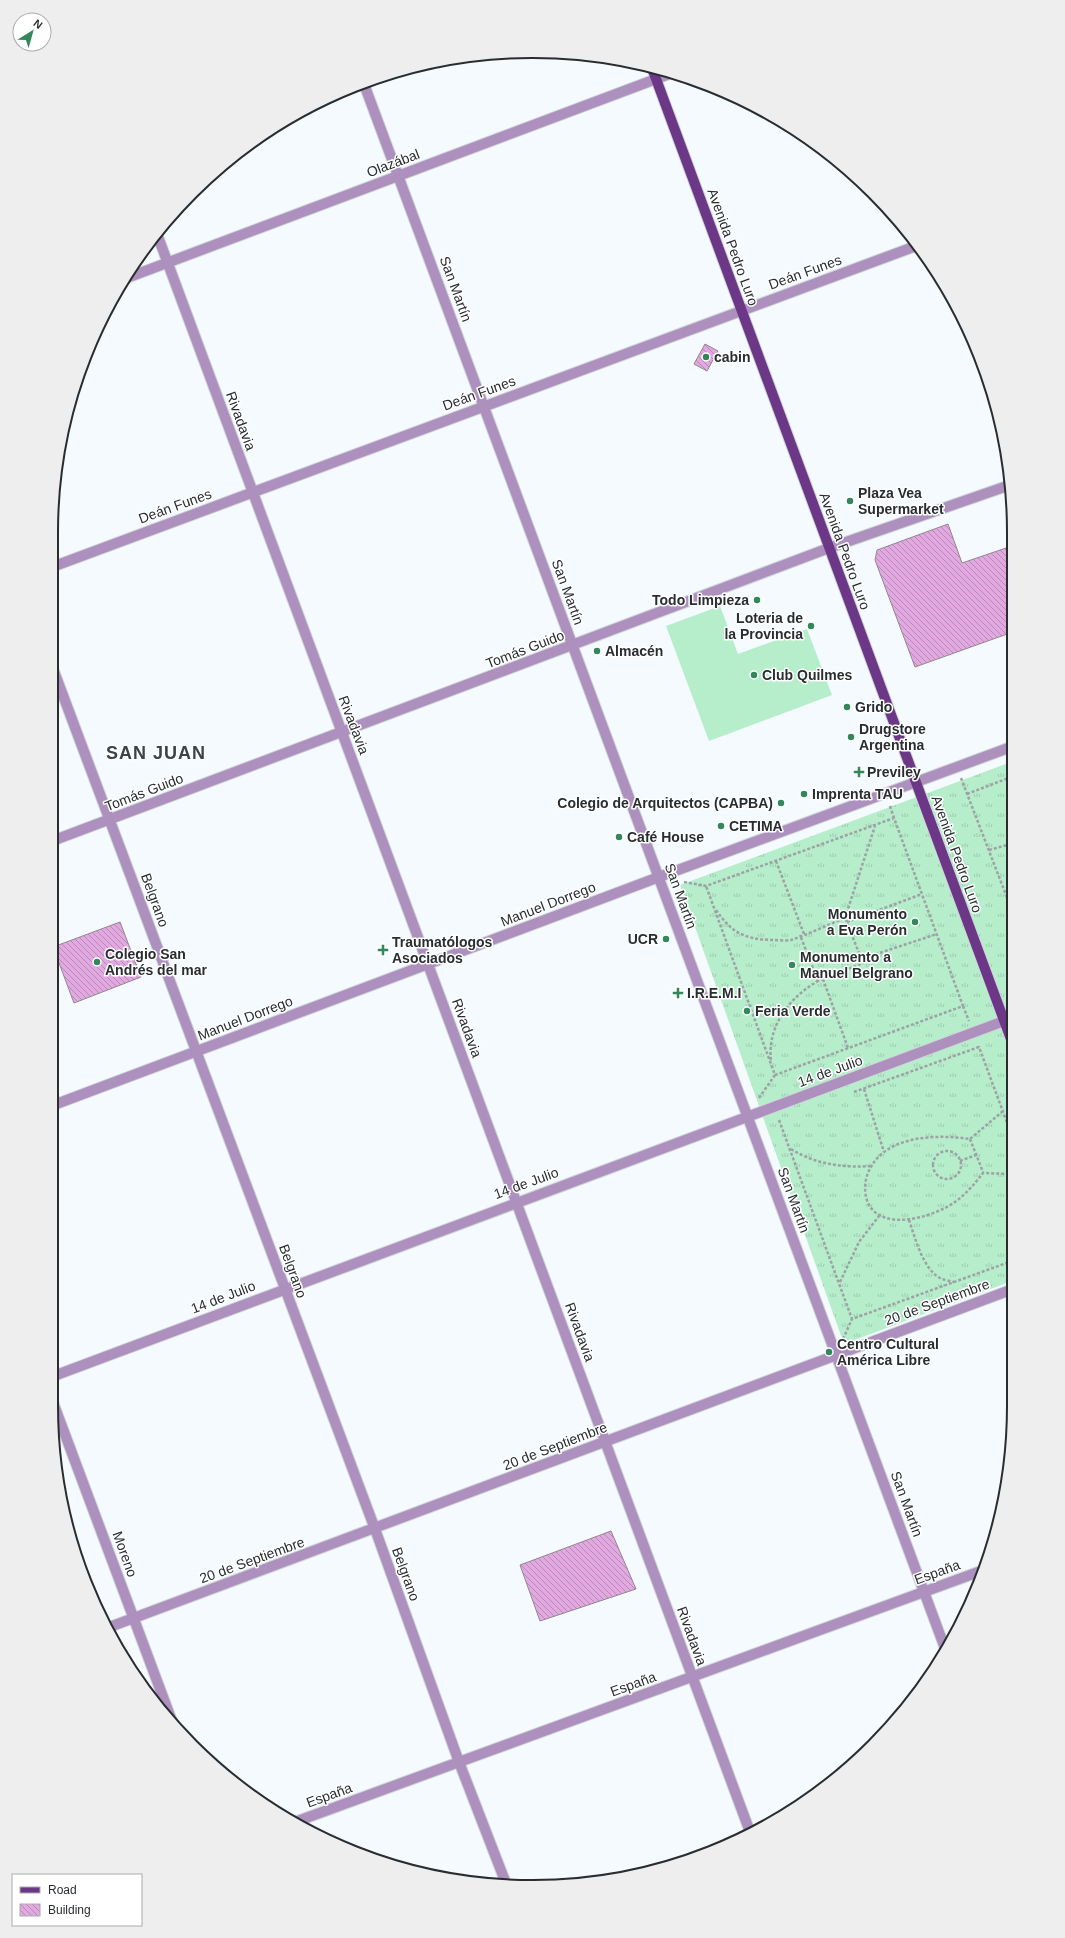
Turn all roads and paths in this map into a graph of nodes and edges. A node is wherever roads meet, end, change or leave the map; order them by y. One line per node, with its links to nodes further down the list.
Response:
1 (654, 74): 3 (main road, Avenida Pedro Luro)
2 (663, 76): 3 (street, Olazábal)
3 (656, 79): 5 (street, Olazábal); 10 (main road, Avenida Pedro Luro)
4 (366, 88): 5 (street, San Martín)
5 (399, 176): 8 (street, Olazábal); 11 (street, San Martín)
6 (159, 240): 8 (street, Rivadavia)
7 (912, 248): 10 (street, Deán Funes)
8 (167, 263): 9 (street, Olazábal); 13 (street, Rivadavia)
9 (134, 275)
10 (742, 311): 11 (street, Deán Funes); 14 (main road, Avenida Pedro Luro)
11 (484, 406): 13 (street, Deán Funes); 16 (street, San Martín)
12 (1005, 487): 14 (street, Tomás Guido)
13 (253, 492): 15 (street, Deán Funes); 18 (street, Rivadavia)
14 (829, 548): 16 (street, Tomás Guido); 21 (main road, Avenida Pedro Luro)
15 (58, 565)
16 (573, 646): 18 (street, Tomás Guido); 28 (street, San Martín)
17 (58, 682): 22 (street, Belgrano)
18 (342, 733): 22 (street, Tomás Guido); 38 (street, Rivadavia)
19 (1007, 748): 21 (street, Manuel Dorrego)
20 (1007, 779): 26 (path)
21 (916, 782): 28 (street, Manuel Dorrego); 41 (main road, Avenida Pedro Luro)
22 (110, 820): 24 (street, Tomás Guido); 44 (street, Belgrano)
23 (875, 825): 27 (path); 29 (path); 32 (path)
24 (58, 839)
25 (1007, 845): 26 (path)
26 (989, 850): 30 (path)
27 (776, 861): 31 (path); 34 (path)
28 (659, 877): 38 (street, Manuel Dorrego); 51 (street, San Martín)
29 (922, 894): 33 (path); 35 (path)
30 (1007, 897)
31 (714, 906): 36 (path); 45 (path)
32 (845, 918): 33 (path); 34 (path)
33 (847, 922): 37 (path)
34 (804, 934): 36 (path)
35 (936, 934): 37 (path); 43 (path)
36 (800, 935): 40 (path)
37 (861, 959): 39 (path)
38 (428, 964): 44 (street, Manuel Dorrego); 62 (street, Rivadavia)
39 (823, 979): 40 (path); 43 (path)
40 (818, 981): 45 (path)
41 (1007, 1016)
42 (1007, 1019): 51 (street, 14 de Julio)
43 (848, 1048): 46 (path)
44 (196, 1051): 49 (street, Manuel Dorrego); 68 (street, Belgrano)
45 (772, 1065): 46 (path)
46 (775, 1075): 51 (path)
47 (864, 1089): 48 (path); 50 (path); 56 (path)
48 (850, 1094)
49 (58, 1103)
50 (1003, 1111): 53 (path); 54 (path)
51 (748, 1116): 62 (street, 14 de Julio); 70 (street, San Martín)
52 (786, 1117): 67 (path)
53 (1007, 1122)
54 (970, 1139): 56 (path); 57 (path)
55 (791, 1149): 59 (path)
56 (884, 1152): 59 (path)
57 (976, 1155): 58 (path); 60 (path)
58 (960, 1161): 58 (path)
59 (871, 1166): 63 (path)
60 (983, 1173): 61 (path); 64 (path)
61 (1007, 1174)
62 (516, 1202): 68 (street, 14 de Julio); 73 (street, Rivadavia)
63 (879, 1216): 64 (path); 66 (path)
64 (909, 1220): 67 (path)
65 (1007, 1263): 67 (path)
66 (840, 1282)
67 (954, 1282)
68 (285, 1288): 71 (street, 14 de Julio); 74 (street, Belgrano)
69 (1007, 1291): 70 (street, 20 de Septiembre)
70 (836, 1355): 73 (street, 20 de Septiembre); 76 (street, San Martín)
71 (58, 1374)
72 (58, 1417): 77 (street, Moreno)
73 (605, 1442): 74 (street, 20 de Septiembre); 80 (street, Rivadavia)
74 (375, 1529): 77 (street, 20 de Septiembre); 82 (street, Belgrano)
75 (977, 1572): 76 (street, España)
76 (925, 1592): 79 (street, San Martín); 80 (street, España)
77 (134, 1618): 78 (street, 20 de Septiembre); 81 (street, Moreno)
78 (113, 1626)
79 (943, 1643)
80 (693, 1677): 82 (street, España); 84 (street, Rivadavia)
81 (167, 1707)
82 (459, 1762): 83 (street, España); 85 (street, Belgrano)
83 (302, 1820)
84 (748, 1828)
85 (504, 1879)

